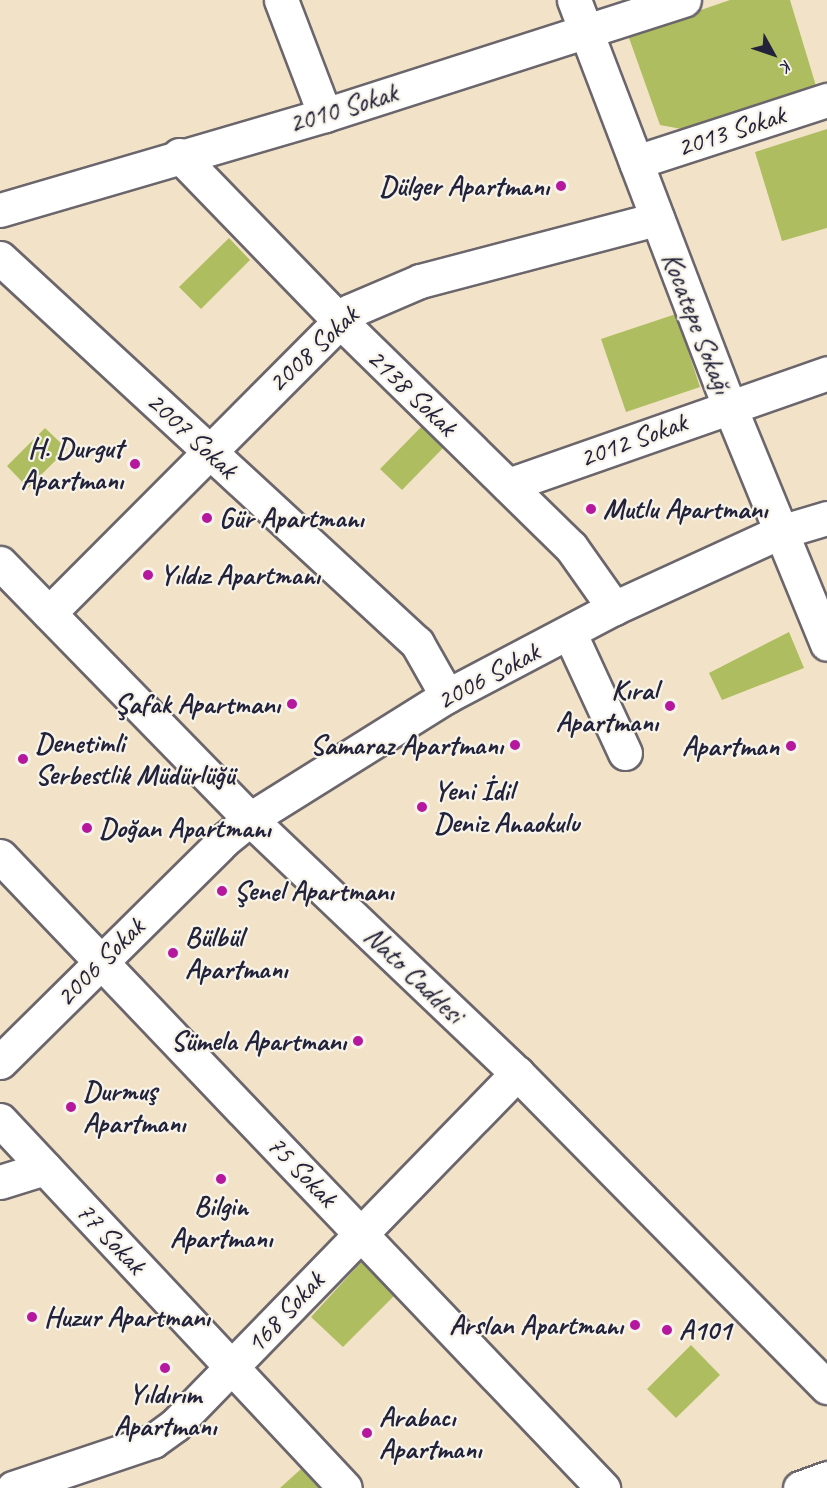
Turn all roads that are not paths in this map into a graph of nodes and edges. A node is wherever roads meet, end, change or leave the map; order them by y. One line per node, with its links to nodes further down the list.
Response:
1 (281, 0): 6 (street)
2 (574, 0): 4 (street, Kocatepe Sokağı)
3 (684, 0): 4 (street, 2010 Sokak)
4 (585, 31): 6 (street, 2010 Sokak); 8 (street, Kocatepe Sokağı)
5 (827, 100): 8 (street, 2013 Sokak)
6 (325, 115): 7 (street, 2010 Sokak)
7 (179, 155): 9 (street, 2010 Sokak); 12 (street, 2138 Sokak)
8 (636, 162): 10 (street, Kocatepe Sokağı)
9 (0, 210)
10 (657, 219): 12 (street, 2008 Sokak); 14 (street, Kocatepe Sokağı)
11 (0, 258): 15 (street, 2007 Sokak)
12 (339, 320): 15 (street, 2008 Sokak); 16 (street, 2138 Sokak)
13 (827, 373): 14 (street, 2012 Sokak)
14 (729, 405): 16 (street, 2012 Sokak); 18 (street, Kocatepe Sokağı)
15 (208, 450): 21 (street, 2008 Sokak); 24 (street, 2007 Sokak)
16 (507, 485): 20 (street, 2138 Sokak)
17 (827, 518): 18 (street, 2006 Sokak)
18 (780, 532): 20 (street, 2006 Sokak); 23 (street, Kocatepe Sokağı)
19 (0, 563): 21 (street, Nato Caddesi)
20 (614, 608): 22 (street, 2006 Sokak)
21 (49, 613): 26 (street, Nato Caddesi)
22 (570, 634): 24 (street, 2006 Sokak); 25 (street)
23 (827, 644)
24 (447, 696): 26 (street, 2006 Sokak)
25 (625, 753)
26 (250, 819): 28 (street, 2006 Sokak); 30 (street, Nato Caddesi)
27 (0, 856): 28 (street, 75 Sokak)
28 (100, 962): 29 (street, 2006 Sokak); 34 (street, 75 Sokak)
29 (0, 1062)
30 (517, 1073): 34 (street, 168 Sokak); 36 (street, Nato Caddesi)
31 (0, 1120): 32 (street, 77 Sokak)
32 (45, 1168): 33 (street); 35 (street, 77 Sokak)
33 (0, 1182)
34 (360, 1231): 35 (street, 168 Sokak); 40 (street, 75 Sokak)
35 (232, 1368): 38 (street, 168 Sokak); 39 (street, 77 Sokak)
36 (827, 1387)
37 (827, 1478): 41 (street)
38 (13, 1488)
39 (345, 1488)
40 (603, 1488)
41 (800, 1488)

